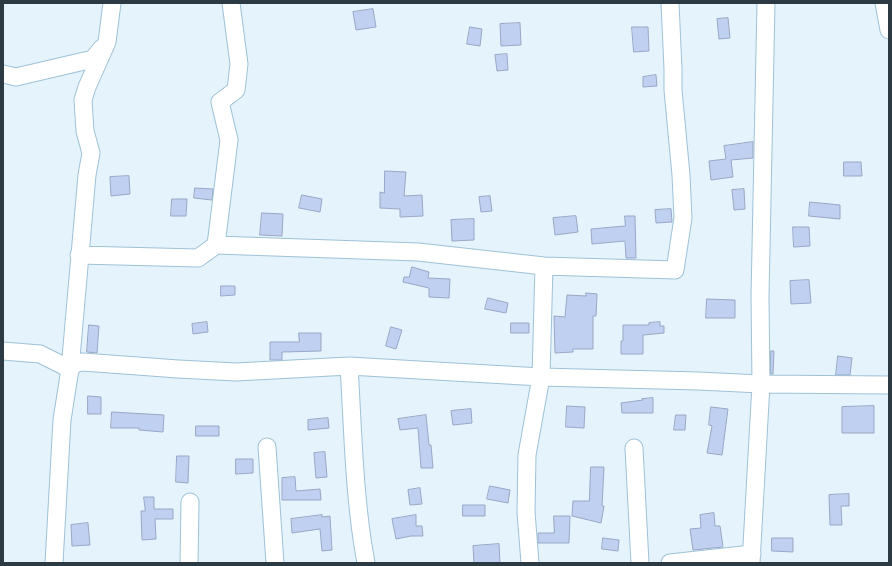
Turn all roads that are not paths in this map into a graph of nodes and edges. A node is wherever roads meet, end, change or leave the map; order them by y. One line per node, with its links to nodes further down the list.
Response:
1 (112, 3): 7 (street)
2 (231, 3): 9 (street)
3 (670, 3): 11 (street)
4 (766, 3): 16 (street)
5 (884, 3): 6 (street)
6 (889, 30)
7 (107, 42): 8 (street); 10 (street)
8 (3, 74)
9 (216, 245): 10 (street); 11 (street)
10 (79, 255): 14 (street)
11 (544, 266): 15 (street)
12 (3, 351): 14 (street)
13 (349, 366): 14 (street); 15 (street); 25 (street)
14 (70, 369): 22 (street)
15 (541, 377): 16 (street); 26 (street)
16 (761, 384): 17 (street); 21 (street)
17 (889, 385)
18 (266, 446): 24 (street)
19 (634, 448): 27 (street)
20 (190, 502): 23 (street)
21 (752, 558): 28 (street)
22 (54, 563)
23 (189, 563)
24 (275, 563)
25 (366, 563)
26 (530, 563)
27 (640, 563)
28 (670, 563)

